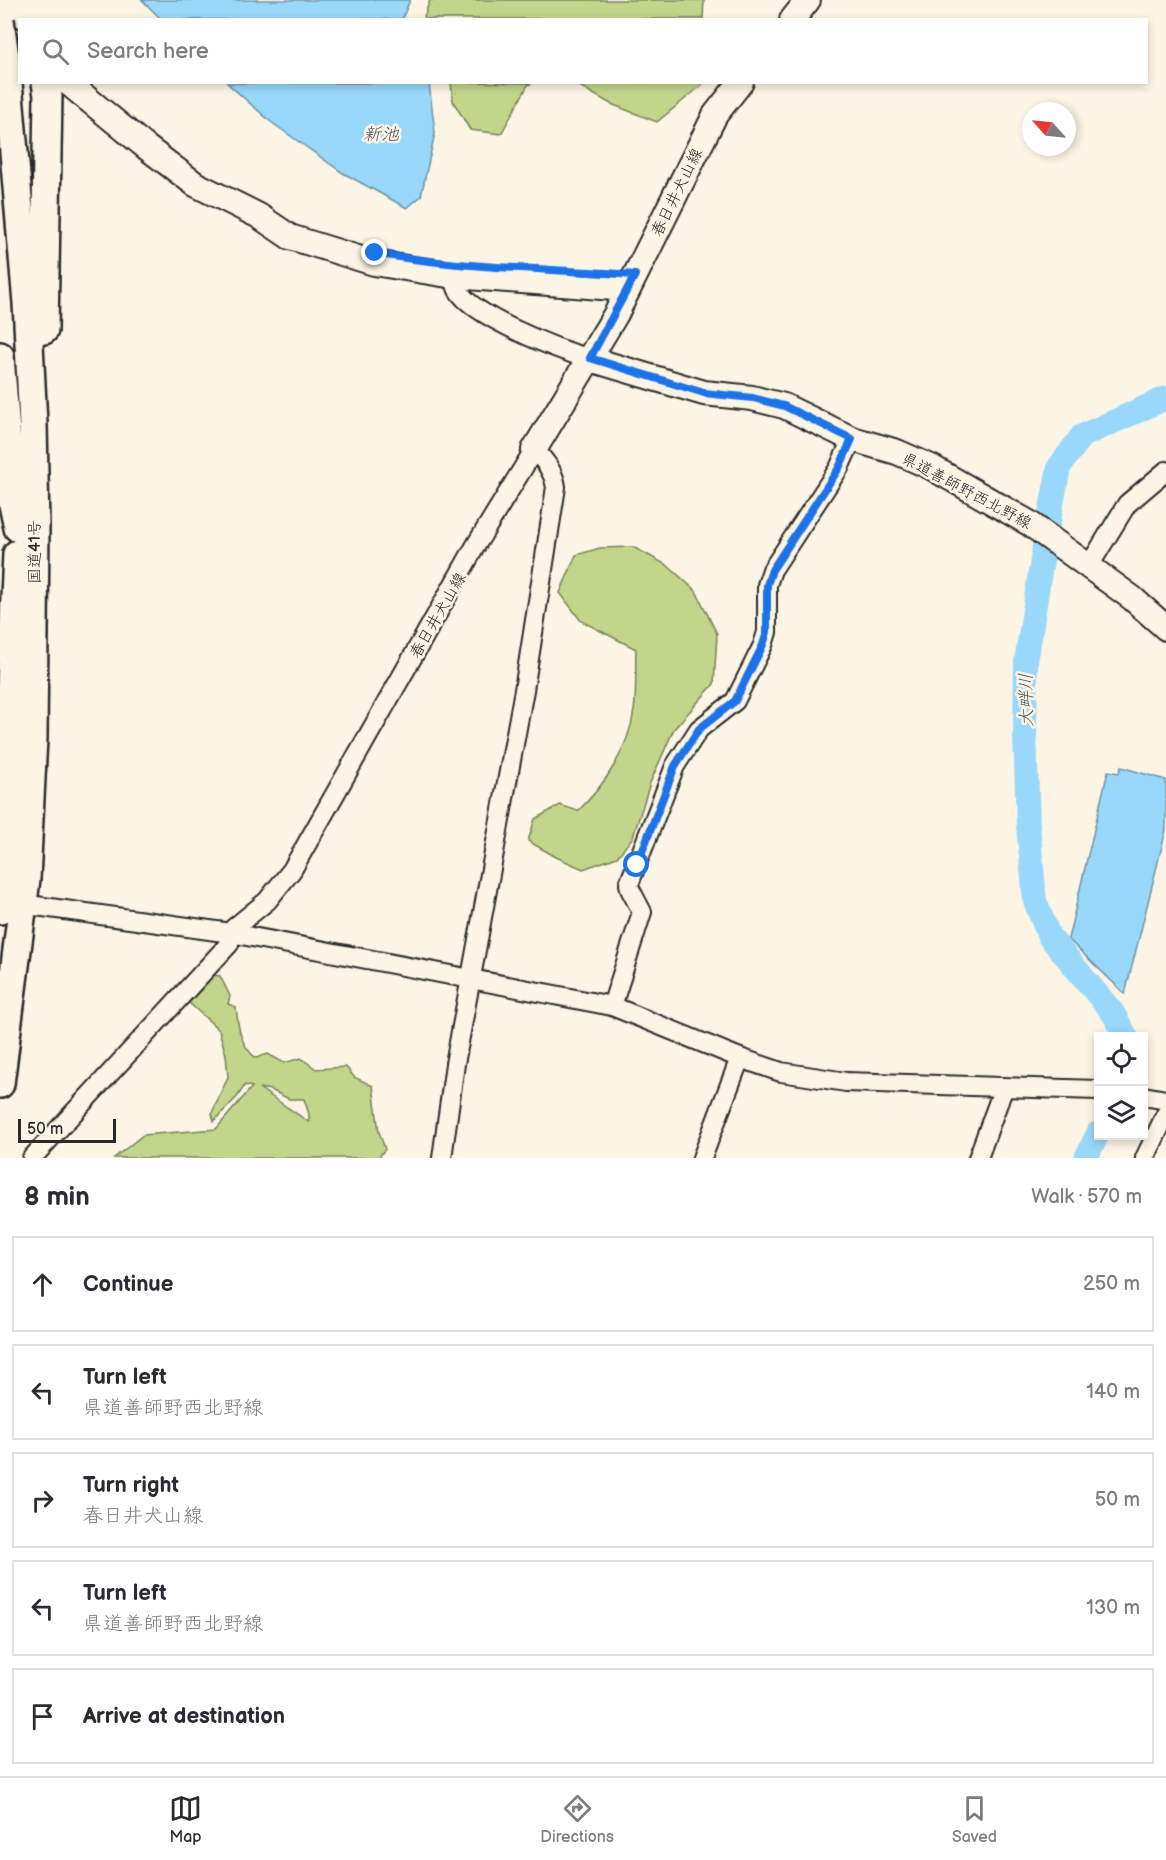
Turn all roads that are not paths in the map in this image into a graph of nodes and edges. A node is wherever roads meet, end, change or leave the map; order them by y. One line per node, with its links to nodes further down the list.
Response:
1 (808, 0): 2 (main road)
2 (794, 18)
3 (0, 20): 21 (highway, 国道41号, bridge)
4 (0, 31): 5 (main road)
5 (18, 44)
6 (46, 84): 21 (highway)
7 (69, 84): 10 (main road)
8 (739, 84): 12 (main road, 春日井犬山線)
9 (0, 187): 18 (highway, 国道41号)
10 (290, 237): 11 (main road); 12 (main road)
11 (454, 276): 12 (main road); 14 (street, 県道善師野西北野線)
12 (632, 282): 14 (main road, 春日井犬山線)
13 (0, 356): 18 (highway)
14 (590, 358): 15 (main road, 県道善師野西北野線); 16 (main road, 春日井犬山線)
15 (852, 439): 19 (main road, 県道善師野西北野線); 25 (street)
16 (534, 450): 23 (street, 春日井犬山線); 24 (street)
17 (1166, 471): 19 (street)
18 (18, 528): 22 (highway, 国道41号)
19 (1089, 566): 20 (main road, 県道善師野西北野線)
20 (1166, 626)
21 (33, 738): 22 (highway, 国道41号)
22 (6, 904): 23 (street); 27 (highway, 国道41号)
23 (231, 933): 24 (street); 33 (street, 春日井犬山線)
24 (471, 979): 25 (street); 34 (street)
25 (612, 1006): 26 (street)
26 (740, 1058): 28 (street); 35 (street)
27 (0, 1084)
28 (1004, 1087): 29 (street); 36 (street)
29 (1094, 1090)
30 (1148, 1097): 31 (street)
31 (1166, 1100)
32 (1166, 1114): 37 (street)
33 (32, 1158)
34 (442, 1158)
35 (702, 1158)
36 (978, 1158)
37 (1145, 1158)

